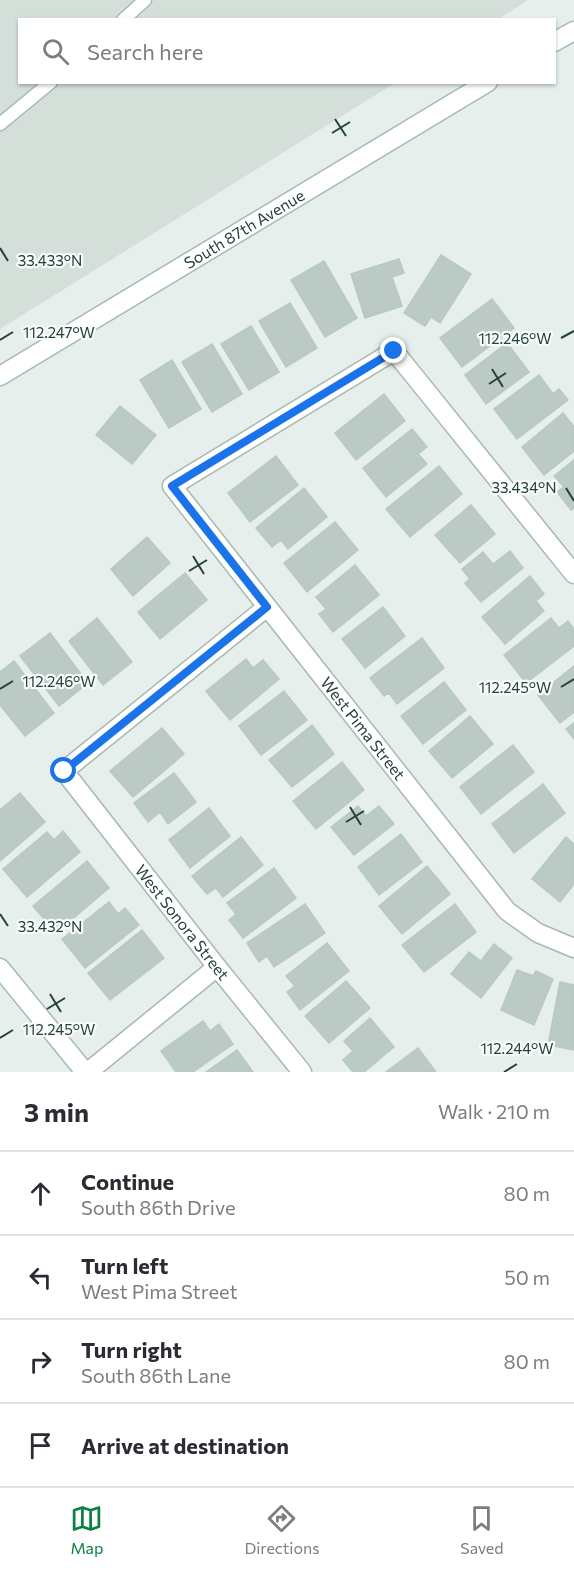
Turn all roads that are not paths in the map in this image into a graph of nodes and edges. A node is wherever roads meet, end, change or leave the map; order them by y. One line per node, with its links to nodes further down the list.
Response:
1 (145, 0): 2 (lane)
2 (125, 18)
3 (574, 31): 4 (street)
4 (556, 41)
5 (49, 84): 7 (lane)
6 (485, 84): 8 (street, South 87th Avenue)
7 (0, 124)
8 (0, 376)
9 (574, 574): 10 (street, West Pima Street)
10 (267, 607): 11 (street, West Pima Street); 12 (street, West Sonora Street)
11 (574, 948)
12 (216, 967): 14 (street); 15 (street, West Sonora Street)
13 (0, 968): 14 (street)
14 (86, 1072)
15 (302, 1072)

